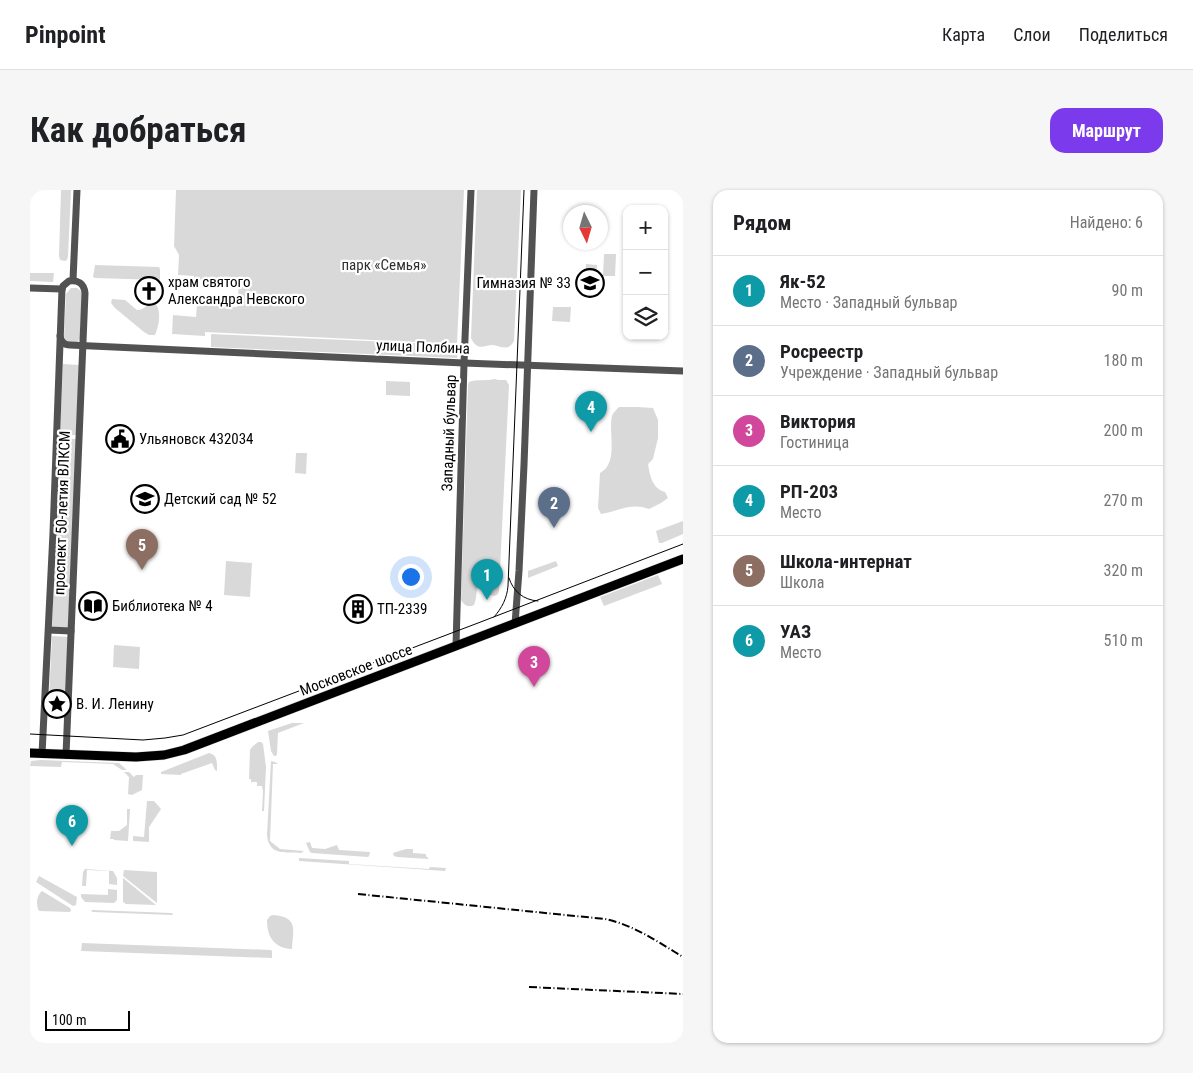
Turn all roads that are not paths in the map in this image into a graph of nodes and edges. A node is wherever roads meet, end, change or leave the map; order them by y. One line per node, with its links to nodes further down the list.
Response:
1 (77, 190): 4 (street)
2 (471, 190): 9 (street, Западный бульвар)
3 (534, 190): 10 (street)
4 (73, 280): 6 (street); 8 (street, проспект 50-летия ВЛКСМ)
5 (30, 288): 6 (street)
6 (62, 289): 7 (street, проспект 50-летия ВЛКСМ)
7 (60, 336): 8 (street, улица Полбина); 14 (street, проспект 50-летия ВЛКСМ)
8 (83, 346): 9 (street, улица Полбина); 15 (street, проспект 50-летия ВЛКСМ)
9 (464, 363): 10 (street, улица Полбина); 16 (street, Западный бульвар)
10 (528, 365): 11 (street, улица Полбина); 13 (street)
11 (683, 371)
12 (683, 559): 13 (main road, Московское шоссе)
13 (515, 624): 16 (main road, Московское шоссе)
14 (49, 630): 15 (street); 18 (street, проспект 50-летия ВЛКСМ)
15 (71, 631): 19 (street, проспект 50-летия ВЛКСМ)
16 (456, 646): 19 (main road, Московское шоссе)
17 (30, 753): 18 (main road, Московское шоссе)
18 (42, 754): 19 (main road, Московское шоссе)
19 (66, 755)

